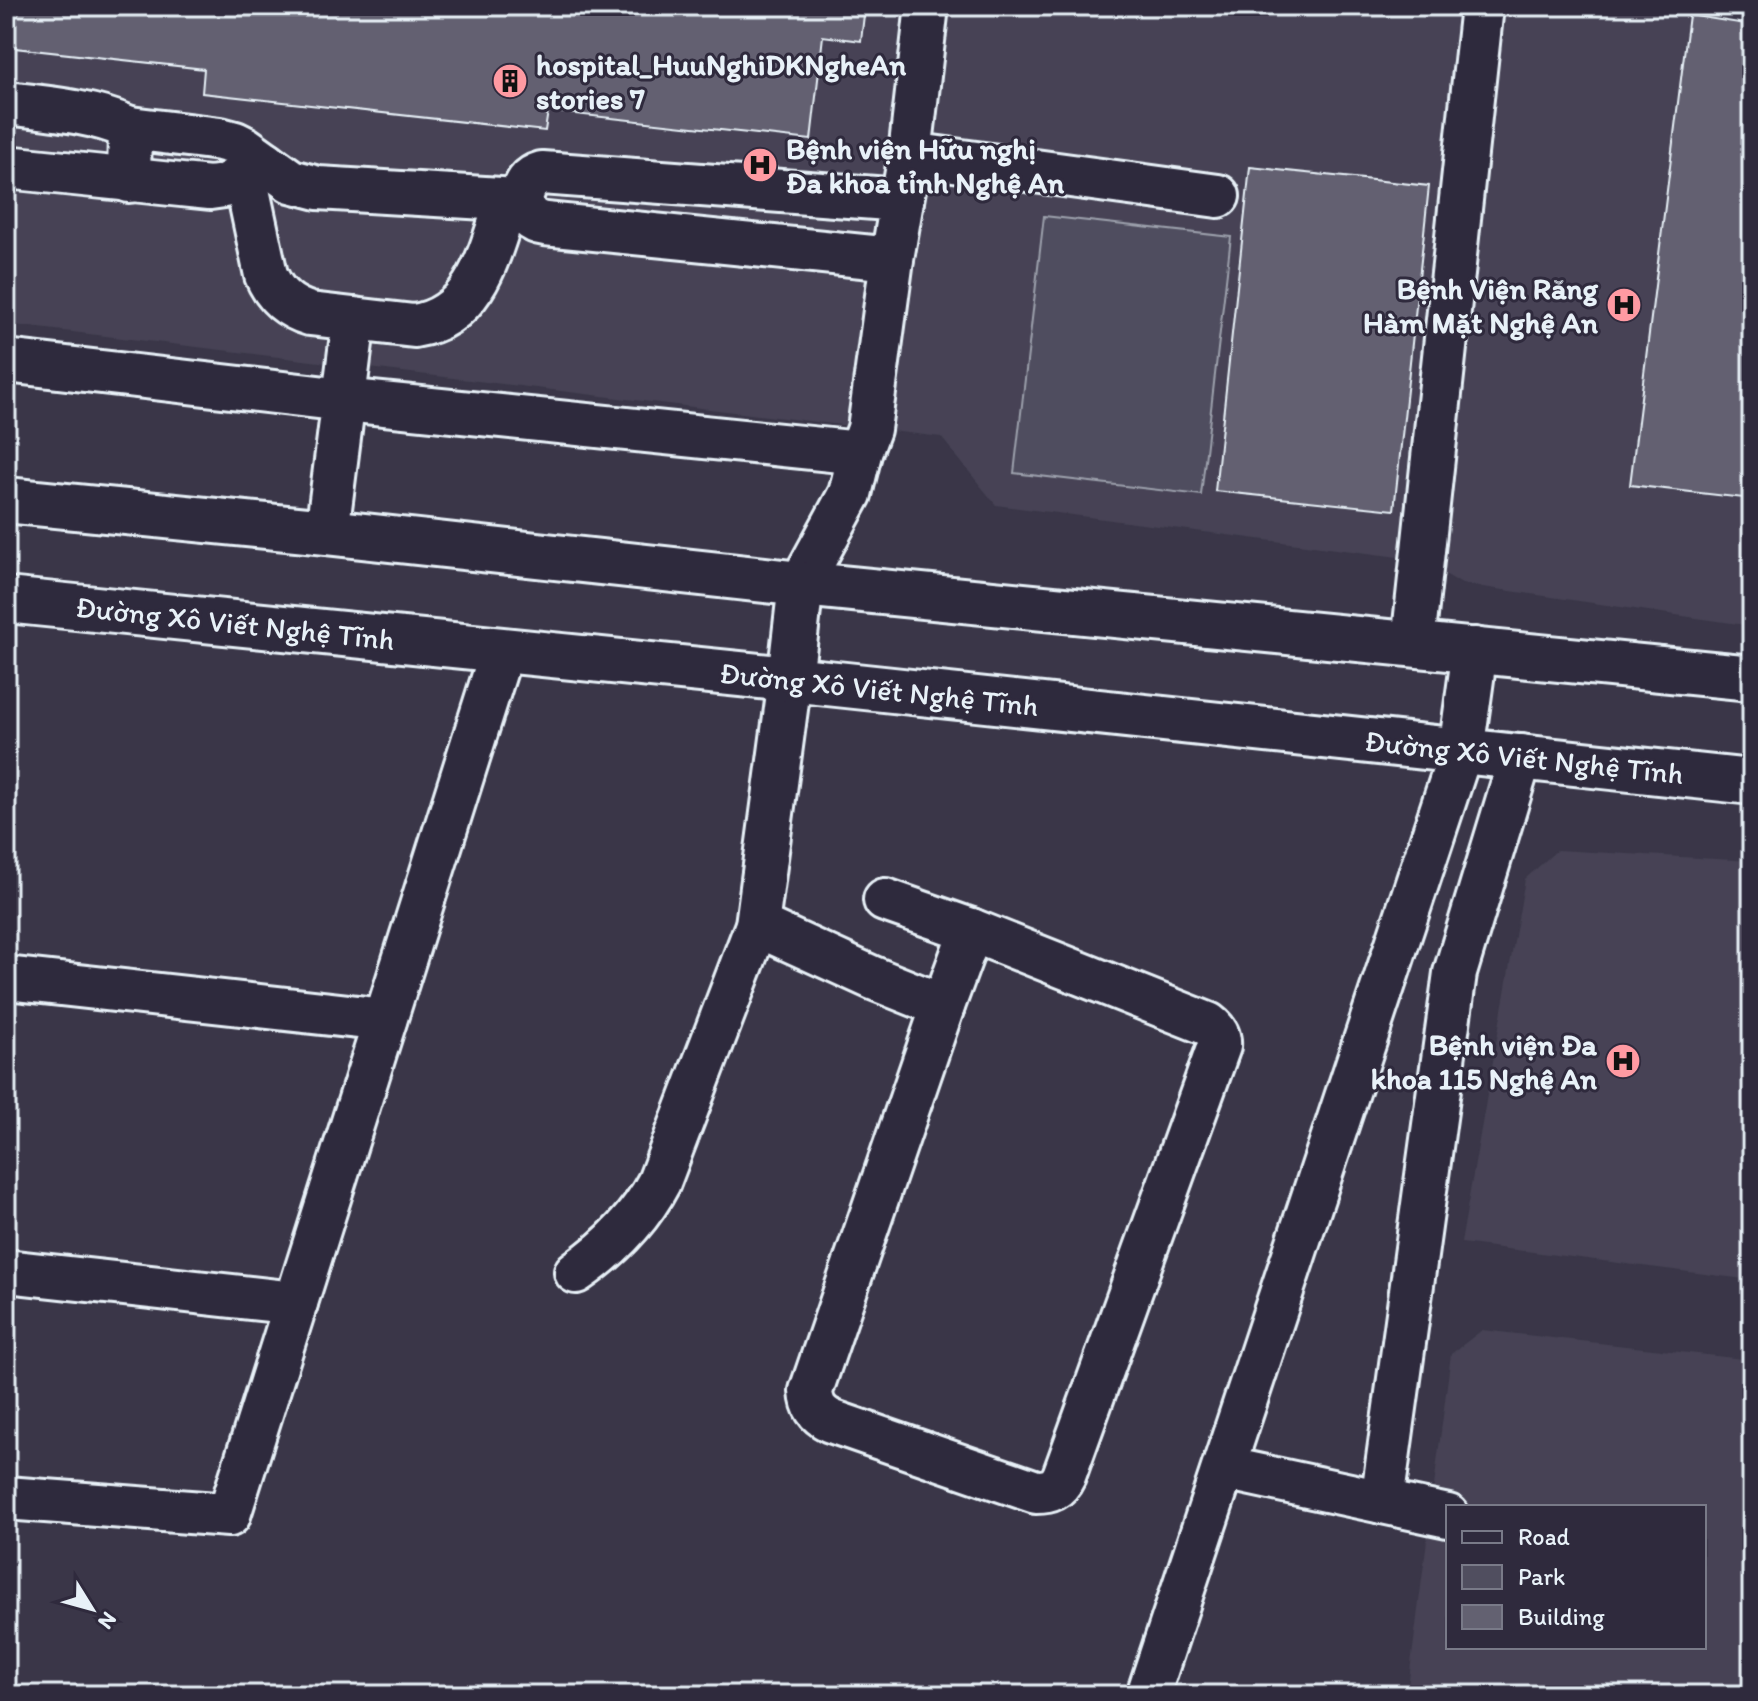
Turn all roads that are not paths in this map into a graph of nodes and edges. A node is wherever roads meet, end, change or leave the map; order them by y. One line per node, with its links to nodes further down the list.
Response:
1 (927, 6): 5 (street)
2 (1482, 6): 21 (street)
3 (6, 103): 4 (street)
4 (130, 128): 7 (street); 8 (street)
5 (910, 154): 9 (street); 11 (street)
6 (6, 167): 8 (street)
7 (256, 170): 8 (street); 10 (street); 13 (street)
8 (129, 181)
9 (1218, 196)
10 (513, 200): 11 (street); 12 (street); 13 (street)
11 (902, 200): 12 (street)
12 (892, 259): 16 (street)
13 (354, 319): 15 (street)
14 (6, 361): 15 (street)
15 (344, 400): 16 (street); 18 (street)
16 (860, 453): 19 (street)
17 (6, 500): 18 (main road)
18 (327, 532): 19 (main road)
19 (801, 584): 21 (main road); 25 (main road)
20 (6, 600): 22 (main road, Đường Xô Viết Nghệ Tĩnh)
21 (1413, 643): 23 (main road)
22 (502, 650): 25 (main road, Đường Xô Viết Nghệ Tĩnh); 34 (street)
23 (1475, 650): 24 (main road); 26 (main road)
24 (1752, 678)
25 (790, 679): 26 (main road, Đường Xô Viết Nghệ Tĩnh); 30 (street)
26 (1461, 751): 27 (main road, Đường Xô Viết Nghệ Tĩnh); 38 (street)
27 (1521, 756): 28 (main road, Đường Xô Viết Nghệ Tĩnh); 40 (street)
28 (1752, 782)
29 (885, 900): 31 (street)
30 (757, 925): 33 (street); 36 (street)
31 (971, 930): 33 (street); 33 (street)
32 (6, 978): 34 (street)
33 (943, 1006)
34 (385, 1020): 37 (street)
35 (6, 1271): 37 (street)
36 (576, 1272)
37 (296, 1303): 39 (street)
38 (1224, 1468): 40 (street); 42 (street)
39 (6, 1498)
40 (1382, 1502): 41 (street)
41 (1446, 1516)
42 (1148, 1695)

